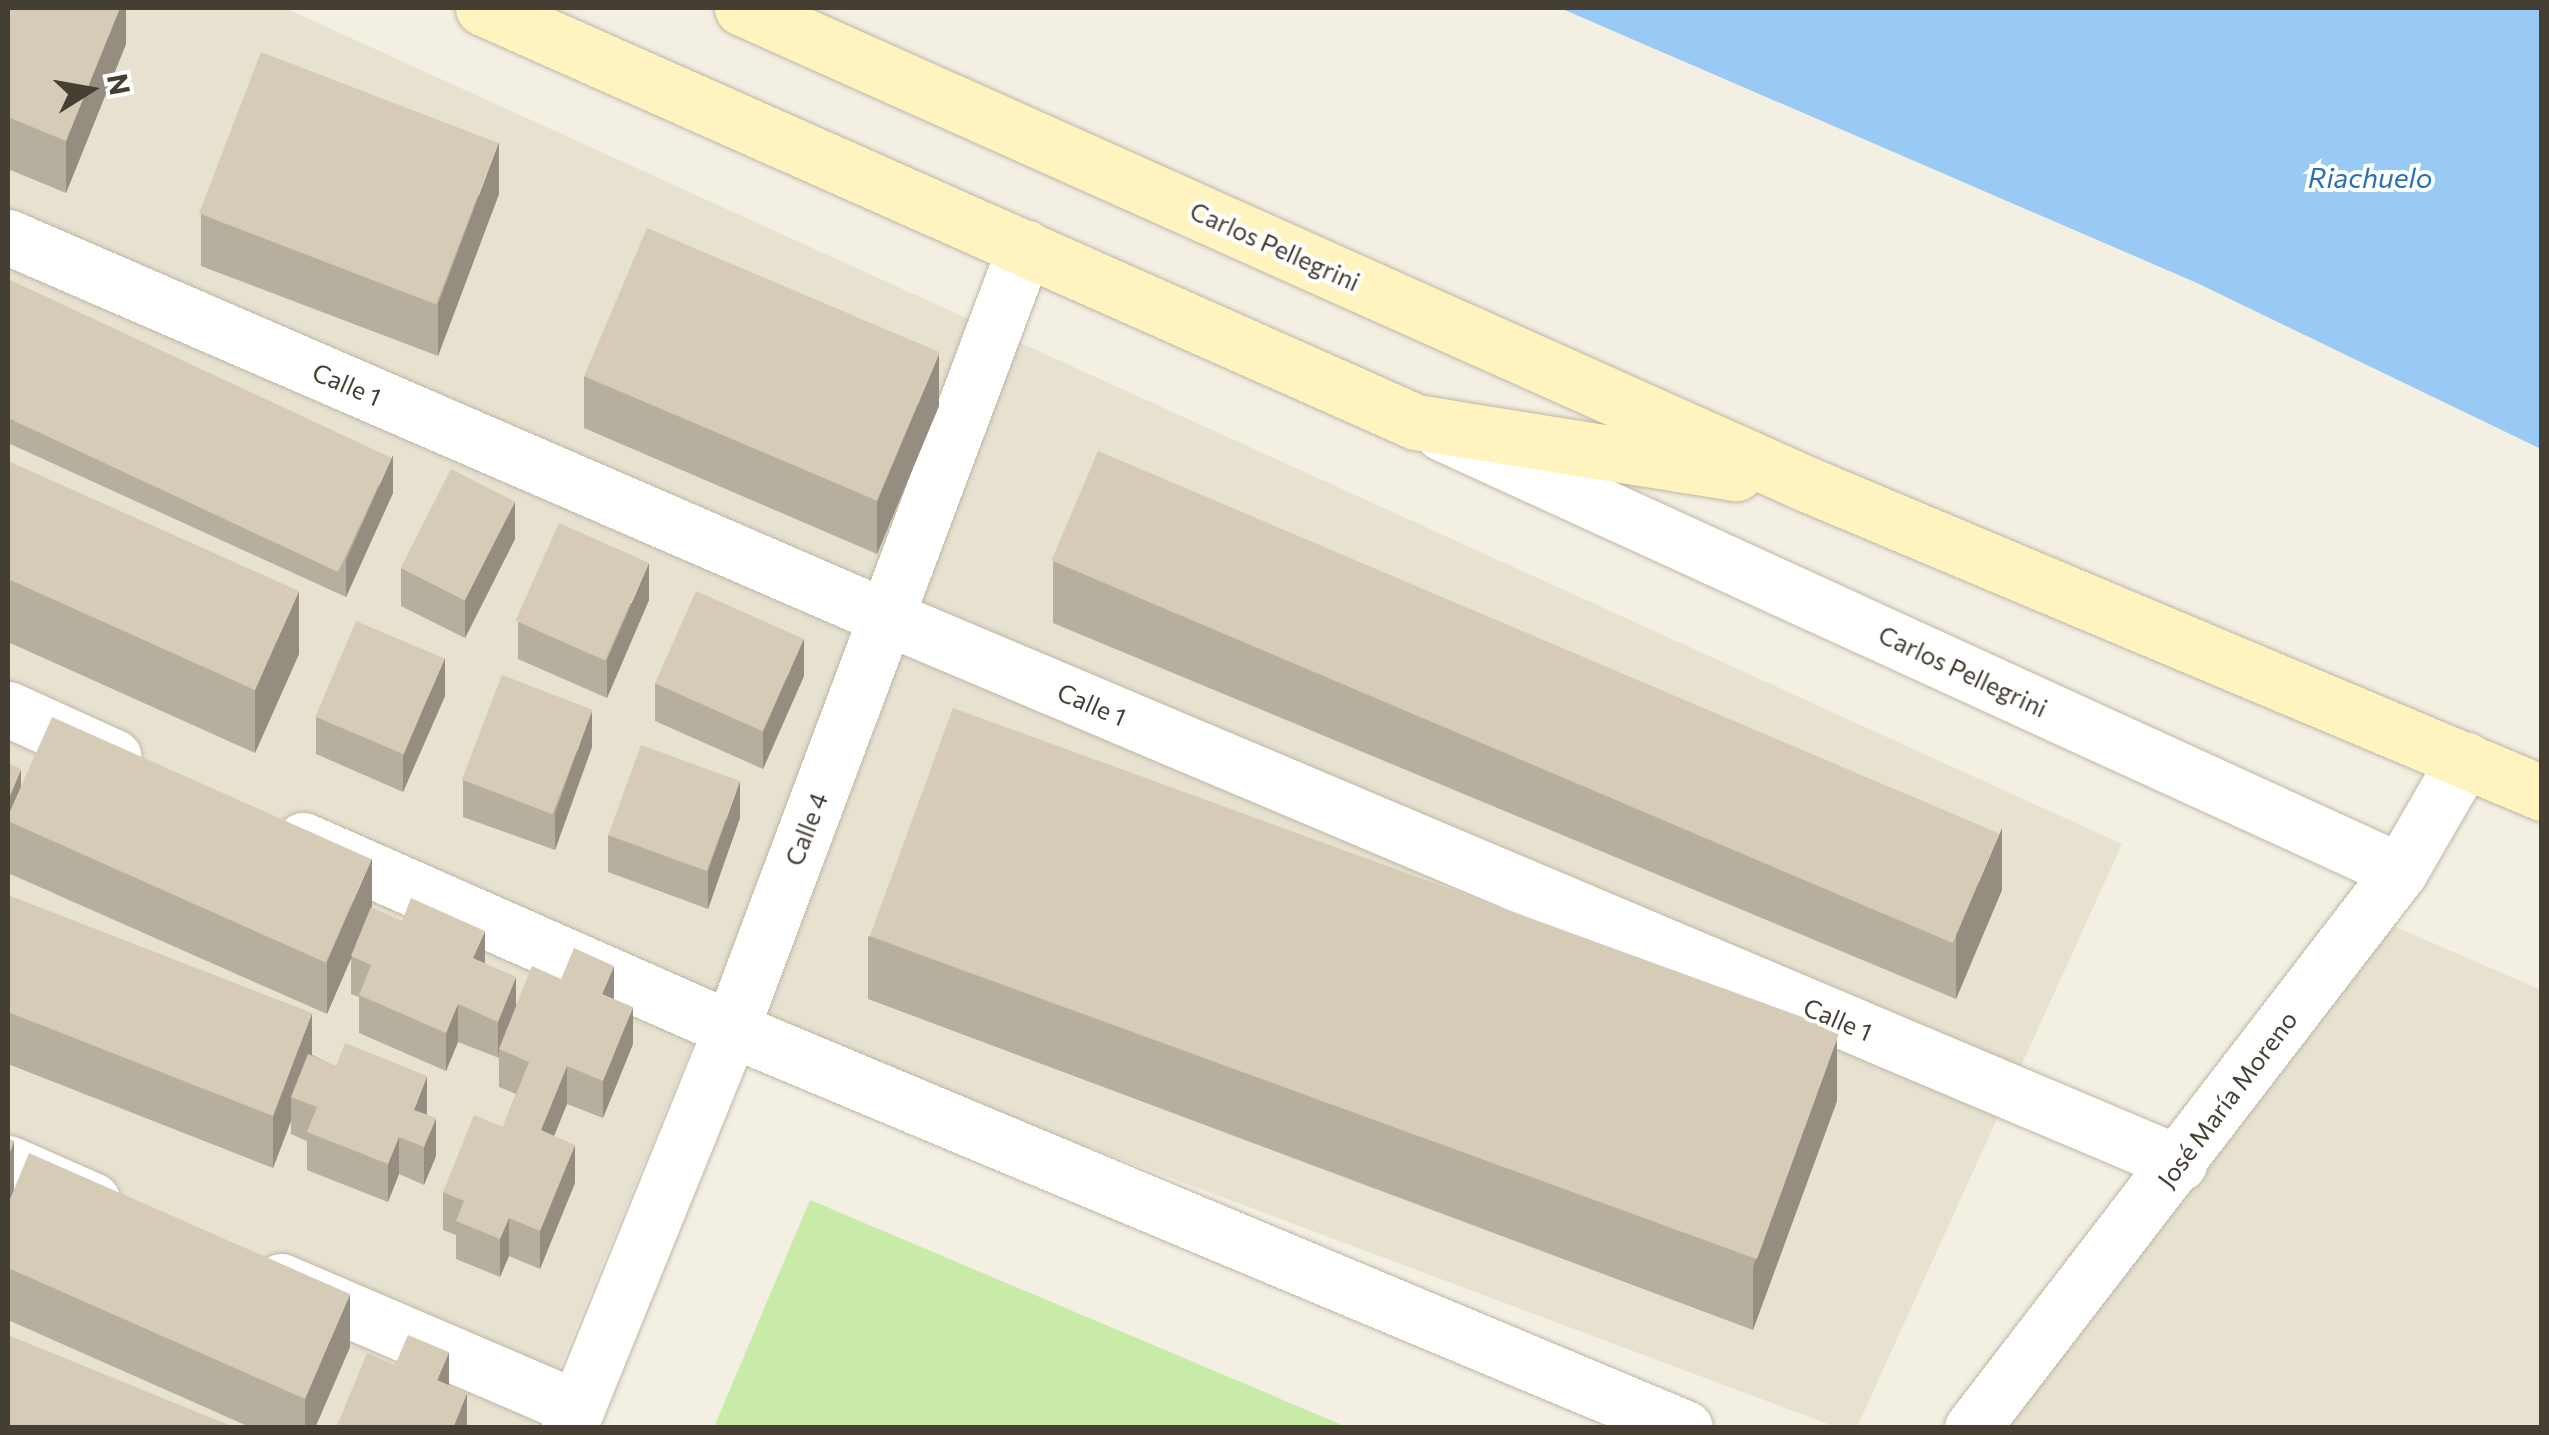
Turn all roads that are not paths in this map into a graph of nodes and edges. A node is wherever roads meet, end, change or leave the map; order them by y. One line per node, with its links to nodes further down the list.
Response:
1 (483, 8): 4 (main road, Carlos Pellegrini)
2 (742, 8): 6 (main road, Carlos Pellegrini)
3 (8, 237): 7 (street, Calle 1)
4 (1025, 246): 5 (main road, Carlos Pellegrini); 7 (street, Calle 4)
5 (1416, 422): 6 (main road, Carlos Pellegrini); 13 (street, Carlos Pellegrini)
6 (1808, 485): 9 (main road, Carlos Pellegrini)
7 (886, 617): 14 (street, Calle 4); 16 (street, Calle 1)
8 (8, 709): 10 (street)
9 (2465, 758): 11 (main road, Carlos Pellegrini); 13 (street, José María Moreno)
10 (170, 781)
11 (2542, 793)
12 (261, 821): 14 (street)
13 (2400, 871): 16 (street, José María Moreno)
14 (731, 1030): 19 (street, Calle 4); 20 (street)
15 (8, 1163): 17 (street)
16 (2179, 1163): 21 (street, José María Moreno)
17 (136, 1218)
18 (228, 1258): 19 (street)
19 (573, 1418)
20 (1685, 1428)
21 (1972, 1428)

